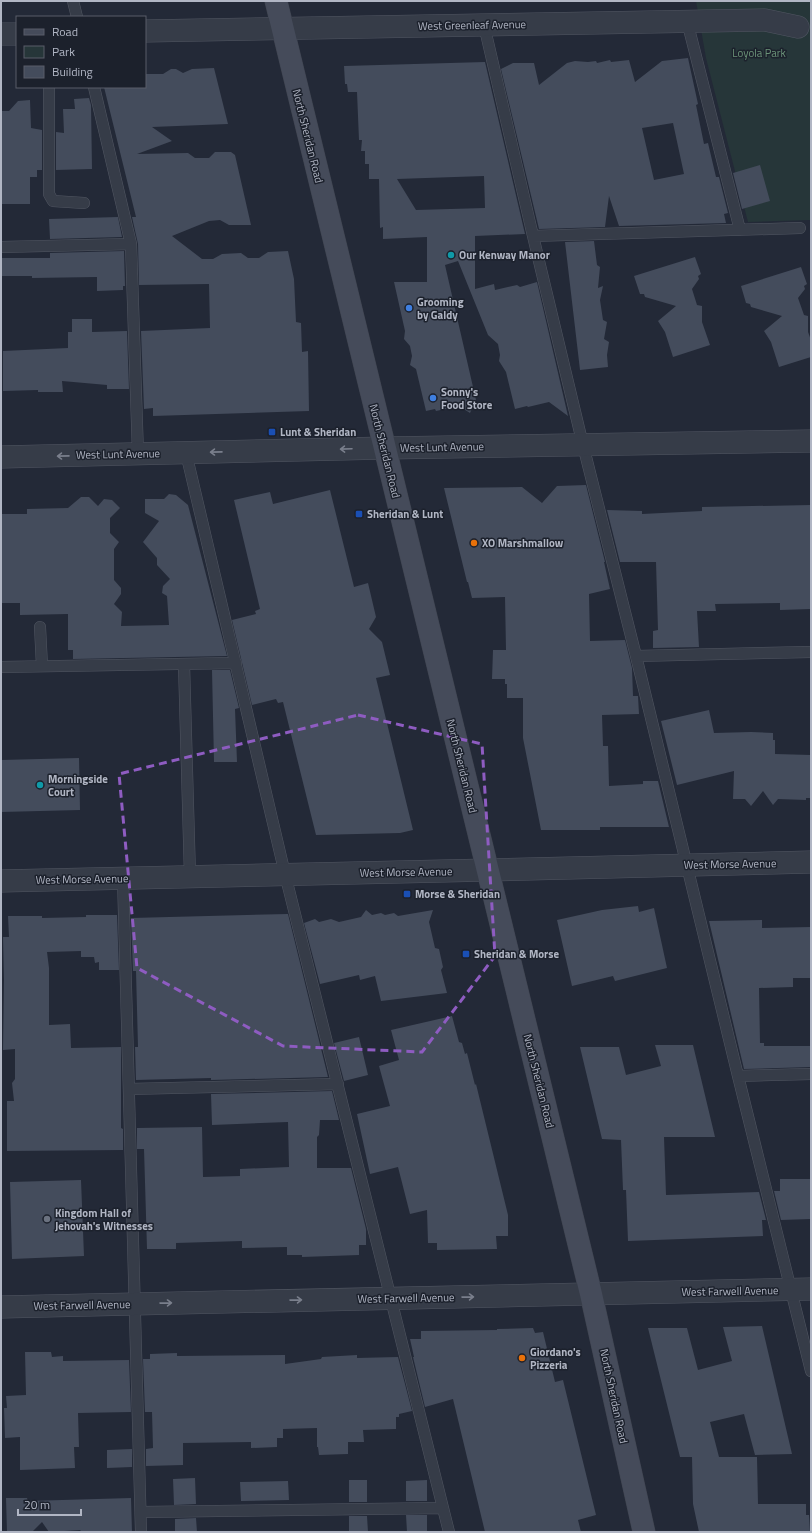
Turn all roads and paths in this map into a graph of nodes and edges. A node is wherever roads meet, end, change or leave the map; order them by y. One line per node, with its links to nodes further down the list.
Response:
1 (73, 1): 3 (lane)
2 (276, 1): 7 (main road, North Sheridan Road)
3 (77, 16)
4 (687, 21): 5 (street, West Greenleaf Avenue); 6 (street, West Greenleaf Avenue); 15 (lane)
5 (484, 25): 7 (street, West Greenleaf Avenue); 16 (lane)
6 (798, 27)
7 (282, 28): 8 (street, West Greenleaf Avenue); 21 (main road, North Sheridan Road)
8 (146, 31)
9 (1, 34): 10 (street)
10 (16, 34)
11 (49, 88): 13 (lane)
12 (94, 88): 17 (lane)
13 (84, 203)
14 (800, 228): 15 (lane)
15 (740, 230): 16 (lane)
16 (533, 236): 20 (lane)
17 (131, 244): 18 (lane); 23 (lane)
18 (1, 247)
19 (811, 442): 20 (street, West Lunt Avenue)
20 (583, 445): 21 (street, West Lunt Avenue); 27 (lane)
21 (385, 448): 22 (street, West Lunt Avenue, one-way to 22); 34 (main road, North Sheridan Road)
22 (186, 453): 23 (street, West Lunt Avenue); 28 (lane)
23 (138, 454): 24 (street, West Lunt Avenue, one-way to 24)
24 (1, 457)
25 (40, 627): 30 (lane)
26 (811, 652): 27 (lane)
27 (636, 656): 33 (lane)
28 (236, 662): 29 (lane); 35 (lane)
29 (184, 664): 30 (lane); 36 (lane)
30 (42, 666): 31 (lane)
31 (1, 667)
32 (811, 862): 33 (street, West Morse Avenue)
33 (687, 865): 34 (street, West Morse Avenue); 40 (lane)
34 (488, 870): 35 (street, West Morse Avenue); 44 (main road, North Sheridan Road)
35 (285, 874): 36 (street, West Morse Avenue); 41 (lane)
36 (190, 876): 37 (street, West Morse Avenue)
37 (123, 878): 38 (street, West Morse Avenue); 42 (lane)
38 (1, 881)
39 (811, 1074): 40 (lane)
40 (738, 1076): 43 (lane)
41 (338, 1084): 42 (lane); 45 (lane)
42 (129, 1089): 46 (lane)
43 (801, 1289): 44 (street, West Farwell Avenue); 48 (lane)
44 (591, 1294): 45 (street, West Farwell Avenue, one-way to 44); 53 (main road, North Sheridan Road)
45 (391, 1298): 46 (street, West Farwell Avenue, one-way to 45); 49 (lane)
46 (135, 1304): 47 (street, West Farwell Avenue); 50 (lane)
47 (1, 1307)
48 (811, 1371)
49 (443, 1508): 50 (lane); 52 (lane)
50 (140, 1512): 51 (lane)
51 (141, 1532)
52 (449, 1532)
53 (644, 1532)

